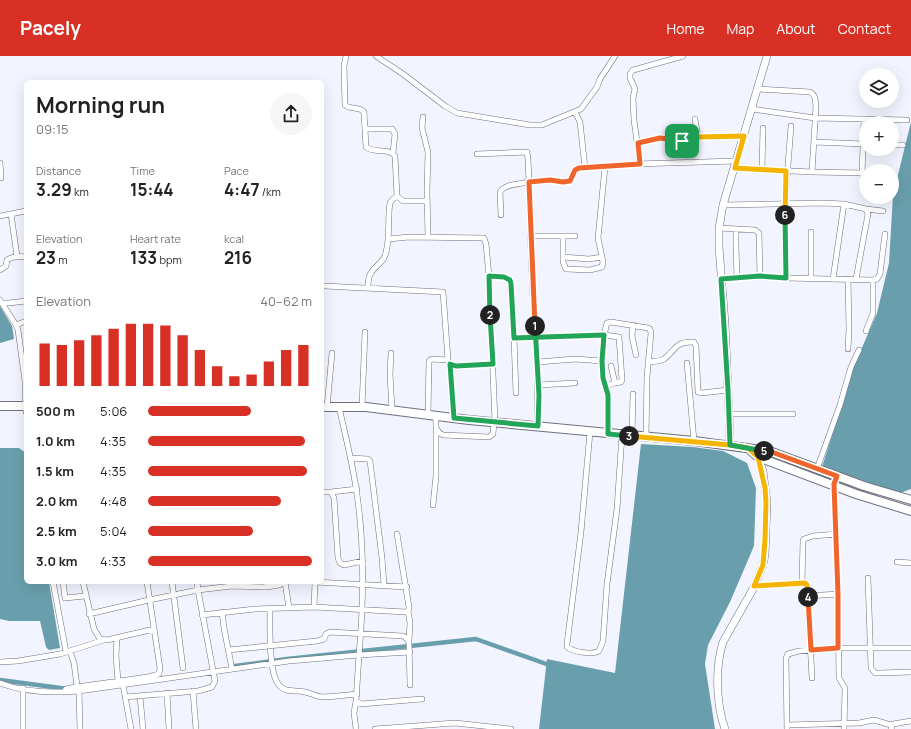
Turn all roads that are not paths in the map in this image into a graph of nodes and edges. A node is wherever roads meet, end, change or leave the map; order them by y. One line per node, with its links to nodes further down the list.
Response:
1 (347, 56): 17 (street)
2 (376, 56): 8 (street)
3 (615, 56): 8 (street)
4 (683, 56): 21 (street)
5 (767, 56): 6 (main road)
6 (758, 89): 7 (main road); 10 (street)
7 (752, 109): 10 (street); 18 (main road)
8 (575, 112): 31 (street)
9 (423, 117): 39 (street)
10 (815, 118): 12 (street); 20 (street)
11 (695, 119): 19 (street)
12 (859, 119)
13 (899, 120): 14 (street)
14 (907, 120)
15 (791, 126): 33 (street)
16 (763, 128): 32 (street)
17 (366, 129): 25 (street); 25 (street)
18 (744, 136): 19 (street); 29 (main road)
19 (698, 137): 21 (street)
20 (814, 142): 22 (street); 34 (street)
21 (638, 143): 28 (street)
22 (859, 144)
23 (899, 145): 24 (street)
24 (903, 145)
25 (393, 154): 38 (street)
26 (477, 154): 37 (street)
27 (0, 163): 36 (street)
28 (640, 164): 29 (street); 30 (street)
29 (736, 164): 32 (street); 42 (main road)
30 (605, 167): 31 (street); 61 (street)
31 (586, 168): 37 (street)
32 (762, 169): 33 (street)
33 (786, 171): 34 (street); 40 (street)
34 (812, 172): 35 (street)
35 (859, 174)
36 (1, 178)
37 (529, 182): 47 (street); 53 (street)
38 (397, 196): 39 (street); 57 (street)
39 (427, 201): 56 (street)
40 (785, 204): 41 (street); 42 (street); 66 (street)
41 (844, 204): 43 (street); 69 (street)
42 (723, 205): 49 (main road)
43 (866, 209): 45 (street); 71 (street)
44 (24, 211): 46 (street)
45 (884, 211)
46 (11, 214): 48 (street); 58 (street)
47 (501, 215)
48 (0, 216)
49 (719, 228): 50 (street); 68 (main road)
50 (736, 229): 64 (street); 65 (street)
51 (810, 232): 67 (street)
52 (885, 234): 72 (street)
53 (530, 236): 54 (street); 83 (street)
54 (563, 236): 55 (street); 60 (street)
55 (575, 236)
56 (428, 237): 57 (street); 63 (street)
57 (389, 239): 74 (street)
58 (17, 256): 59 (street); 62 (street)
59 (24, 257)
60 (563, 257): 61 (street); 61 (street)
61 (602, 257)
62 (0, 270)
63 (489, 276): 84 (street); 95 (street)
64 (760, 276): 65 (street); 66 (street)
65 (737, 277): 68 (street)
66 (786, 278): 67 (street)
67 (811, 278): 69 (street)
68 (721, 279): 102 (main road)
69 (833, 279): 70 (street)
70 (848, 279): 71 (street); 85 (street)
71 (856, 280): 72 (street)
72 (873, 280): 80 (street)
73 (325, 286): 74 (street)
74 (368, 288): 91 (street)
75 (1, 301): 76 (street); 78 (street)
76 (24, 301)
77 (24, 321): 78 (street)
78 (16, 324): 96 (street)
79 (633, 325): 82 (street); 89 (street); 93 (street)
80 (866, 331)
81 (365, 332): 109 (street)
82 (604, 335): 83 (street); 90 (street); 99 (street)
83 (536, 337): 84 (street); 92 (street)
84 (514, 338): 103 (street)
85 (848, 349)
86 (859, 350): 127 (street)
87 (332, 353): 107 (street)
88 (391, 353): 110 (street)
89 (636, 355)
90 (602, 361): 92 (street); 101 (street)
91 (449, 362): 95 (street); 113 (street); 114 (street)
92 (538, 362): 100 (street)
93 (648, 362): 102 (street); 122 (street)
94 (687, 363): 123 (street)
95 (493, 364): 115 (street)
96 (24, 365)
97 (611, 366): 99 (street)
98 (575, 382): 100 (street)
99 (615, 383): 101 (street)
100 (539, 385): 116 (street)
101 (605, 386): 119 (street)
102 (728, 390): 111 (main road)
103 (516, 393)
104 (633, 394): 121 (street)
105 (0, 406): 106 (main road)
106 (24, 406)
107 (325, 407): 108 (main road)
108 (339, 407): 109 (main road); 126 (street)
109 (362, 407): 110 (main road)
110 (392, 410): 113 (main road)
111 (729, 414): 112 (street); 124 (main road)
112 (793, 414)
113 (432, 415): 114 (main road); 117 (street)
114 (454, 418): 115 (main road)
115 (494, 422): 116 (main road); 117 (street)
116 (538, 426): 118 (main road)
117 (436, 430): 133 (street)
118 (590, 432): 119 (main road); 120 (street)
119 (608, 434): 120 (main road)
120 (622, 435): 121 (main road)
121 (632, 436): 122 (main road)
122 (646, 437): 123 (main road)
123 (694, 441): 124 (main road)
124 (730, 445): 125 (main road)
125 (759, 453): 127 (main road); 128 (main road); 158 (main road)
126 (350, 458): 129 (street); 157 (street)
127 (817, 469): 128 (main road)
128 (835, 480): 132 (main road); 134 (main road); 136 (street)
129 (357, 490): 131 (street); 137 (street)
130 (324, 492): 131 (street)
131 (331, 492): 137 (street)
132 (911, 500)
133 (433, 505)
134 (911, 511)
135 (397, 534): 159 (street)
136 (836, 534): 142 (street); 162 (street)
137 (363, 561): 156 (street)
138 (897, 562): 139 (street)
139 (911, 563)
140 (868, 578): 182 (street)
141 (324, 583): 156 (street)
142 (802, 583): 158 (street); 165 (street)
143 (53, 584): 187 (street)
144 (63, 584): 164 (street)
145 (83, 584): 164 (street)
146 (147, 584): 166 (street)
147 (172, 584): 163 (street)
148 (197, 584): 161 (street)
149 (219, 584): 160 (street)
150 (232, 584): 151 (street); 160 (street)
151 (249, 584): 155 (street)
152 (281, 584): 155 (street)
153 (285, 584): 168 (street)
154 (315, 584): 167 (street)
155 (267, 585)
156 (364, 585): 157 (street); 170 (street)
157 (384, 585): 159 (street)
158 (754, 586): 222 (main road)
159 (406, 587): 171 (street)
160 (220, 588): 161 (street)
161 (198, 590): 163 (street); 174 (street)
162 (838, 594): 165 (street); 181 (street)
163 (173, 595): 166 (street); 192 (street)
164 (85, 596): 173 (street)
165 (808, 596): 186 (street)
166 (149, 600): 173 (street); 175 (street)
167 (314, 607): 168 (street); 170 (street)
168 (290, 608): 169 (street)
169 (270, 609): 172 (street); 180 (street)
170 (363, 610): 171 (street); 176 (street)
171 (408, 611): 179 (street)
172 (222, 612): 174 (street); 184 (street)
173 (89, 614): 178 (street)
174 (202, 615): 193 (street)
175 (154, 629): 177 (street); 196 (street)
176 (361, 634): 179 (street); 180 (street); 188 (street)
177 (116, 638): 178 (street); 196 (street)
178 (104, 640): 187 (street)
179 (409, 641): 185 (street)
180 (270, 645): 184 (street); 189 (street)
181 (838, 648): 182 (street); 186 (street); 210 (street)
182 (870, 648): 183 (street); 194 (street)
183 (911, 648)
184 (228, 650): 191 (street)
185 (410, 650): 188 (street); 198 (street)
186 (811, 650): 195 (street); 211 (street)
187 (68, 651): 190 (street); 201 (street)
188 (360, 652): 189 (street); 204 (street)
189 (272, 661): 191 (street); 204 (street)
190 (0, 662)
191 (231, 667): 193 (street)
192 (183, 668)
193 (212, 670): 199 (street); 202 (street)
194 (911, 672)
195 (812, 678)
196 (118, 681): 201 (street)
197 (0, 683): 200 (street)
198 (410, 684)
199 (123, 685): 201 (street); 206 (street)
200 (23, 688): 201 (street); 213 (street)
201 (78, 689): 214 (street)
202 (193, 691): 203 (street); 218 (street)
203 (167, 693): 205 (street); 217 (street)
204 (357, 694): 208 (street)
205 (140, 696): 206 (street); 216 (street)
206 (125, 697): 215 (street)
207 (422, 699): 208 (street)
208 (356, 701): 219 (street)
209 (911, 721): 212 (street)
210 (844, 726): 211 (street); 212 (street)
211 (787, 727)
212 (891, 727)
213 (23, 729)
214 (80, 729)
215 (131, 729)
216 (143, 729)
217 (169, 729)
218 (196, 729)
219 (356, 729)
220 (375, 729): 221 (street)
221 (511, 729)
222 (725, 729)

